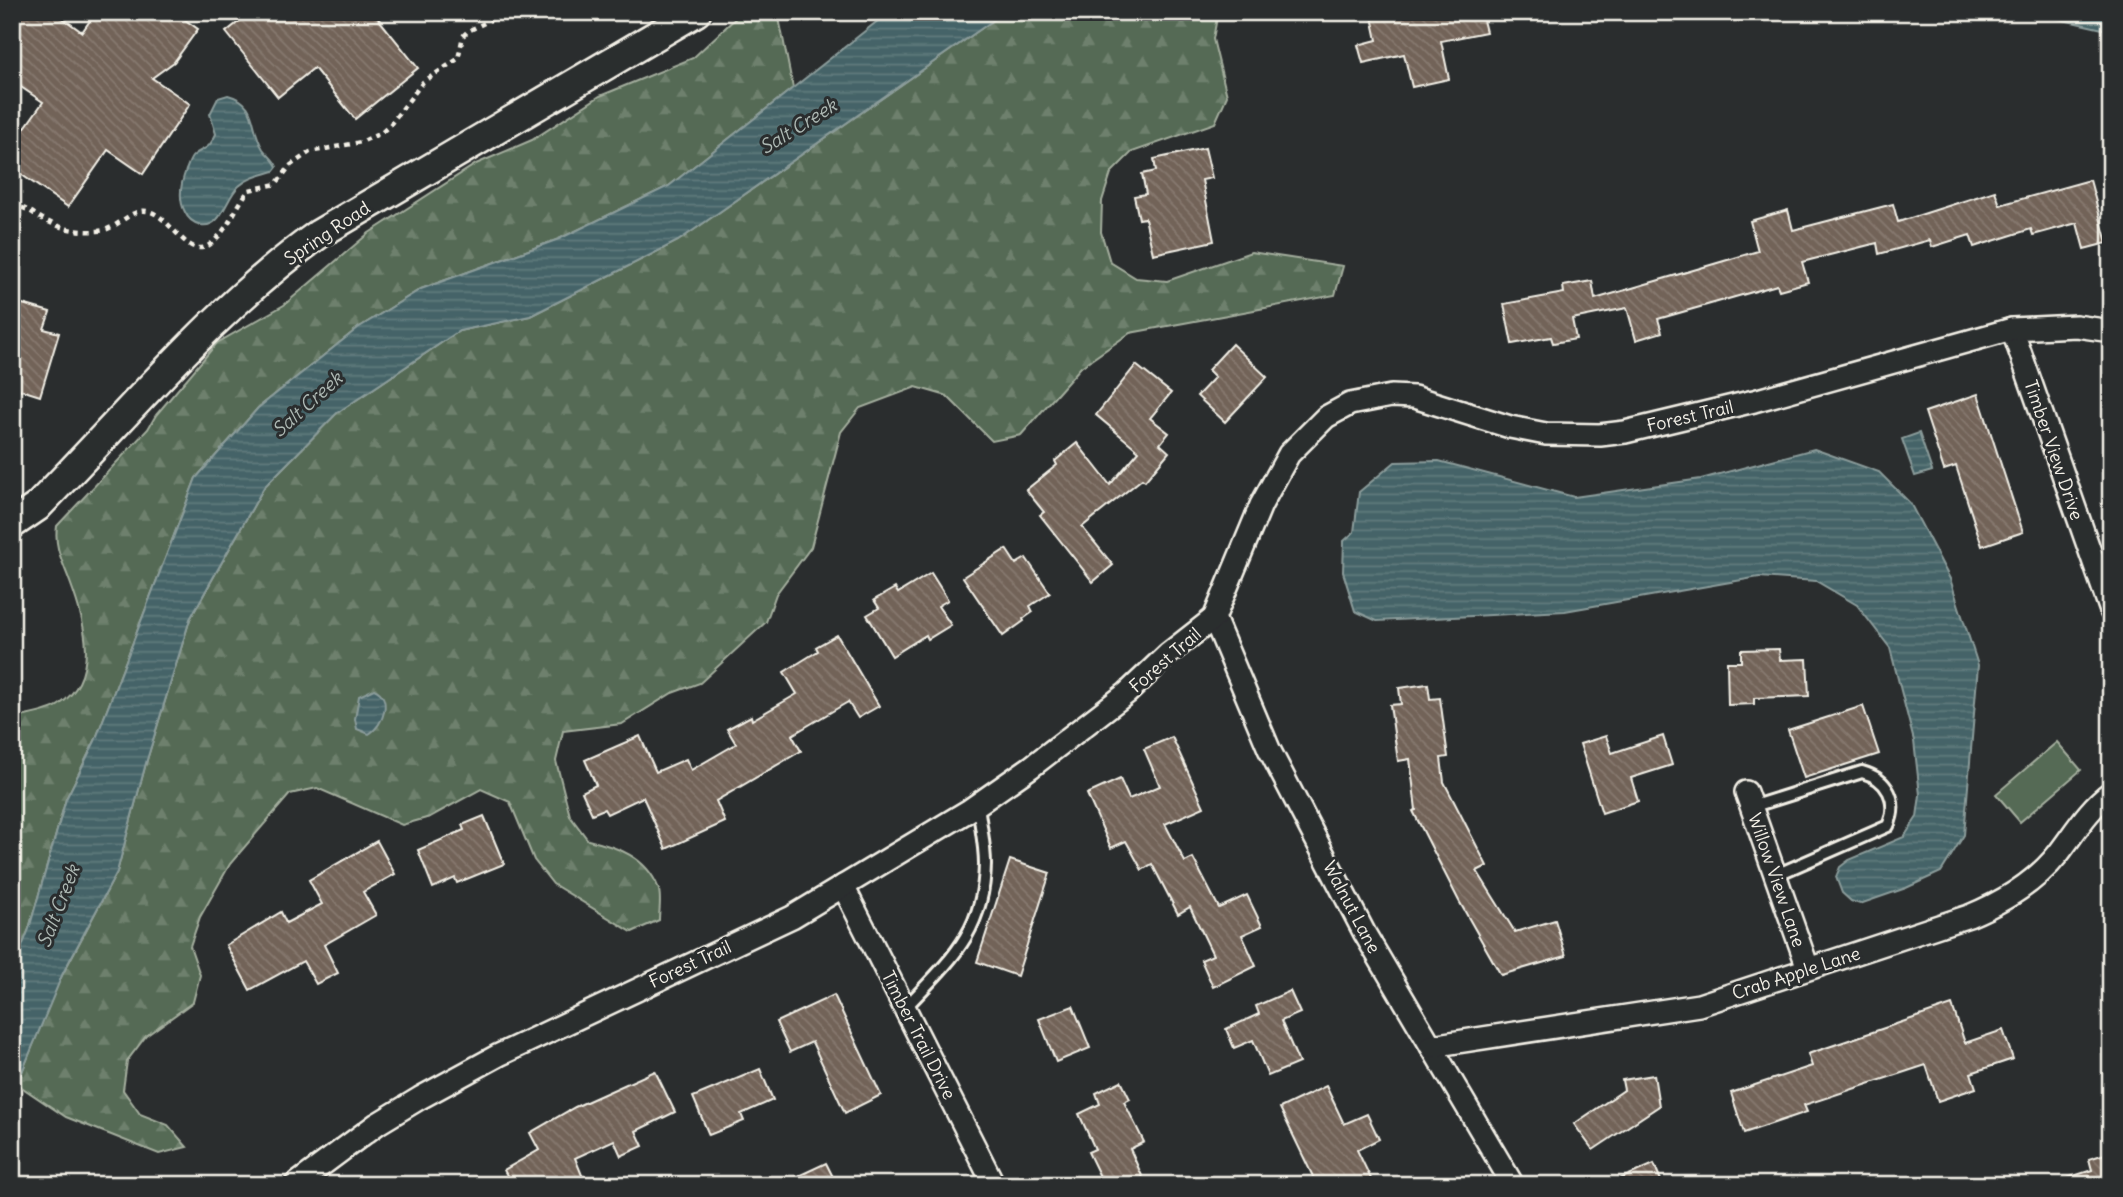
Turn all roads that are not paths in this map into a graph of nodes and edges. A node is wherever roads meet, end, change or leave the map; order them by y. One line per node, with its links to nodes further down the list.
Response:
1 (696, 12): 4 (street, Spring Road)
2 (2012, 329): 3 (street, Forest Trail); 5 (street, Timber View Drive); 6 (street, Forest Trail)
3 (2111, 331)
4 (12, 524)
5 (2111, 611)
6 (1214, 618): 9 (street, Forest Trail); 14 (street, Walnut Lane)
7 (2111, 792): 12 (street, Crab Apple Lane)
8 (1749, 799): 10 (street, Willow View Lane); 10 (lane)
9 (978, 804): 11 (street, Forest Trail); 13 (lane)
10 (1776, 875): 12 (street, Willow View Lane)
11 (843, 886): 13 (street, Timber Trail Drive); 15 (street, Forest Trail)
12 (1808, 968): 14 (street, Crab Apple Lane)
13 (905, 1008): 16 (street, Timber Trail Drive)
14 (1431, 1046): 17 (street, Walnut Lane)
15 (295, 1185)
16 (994, 1185)
17 (1513, 1185)

